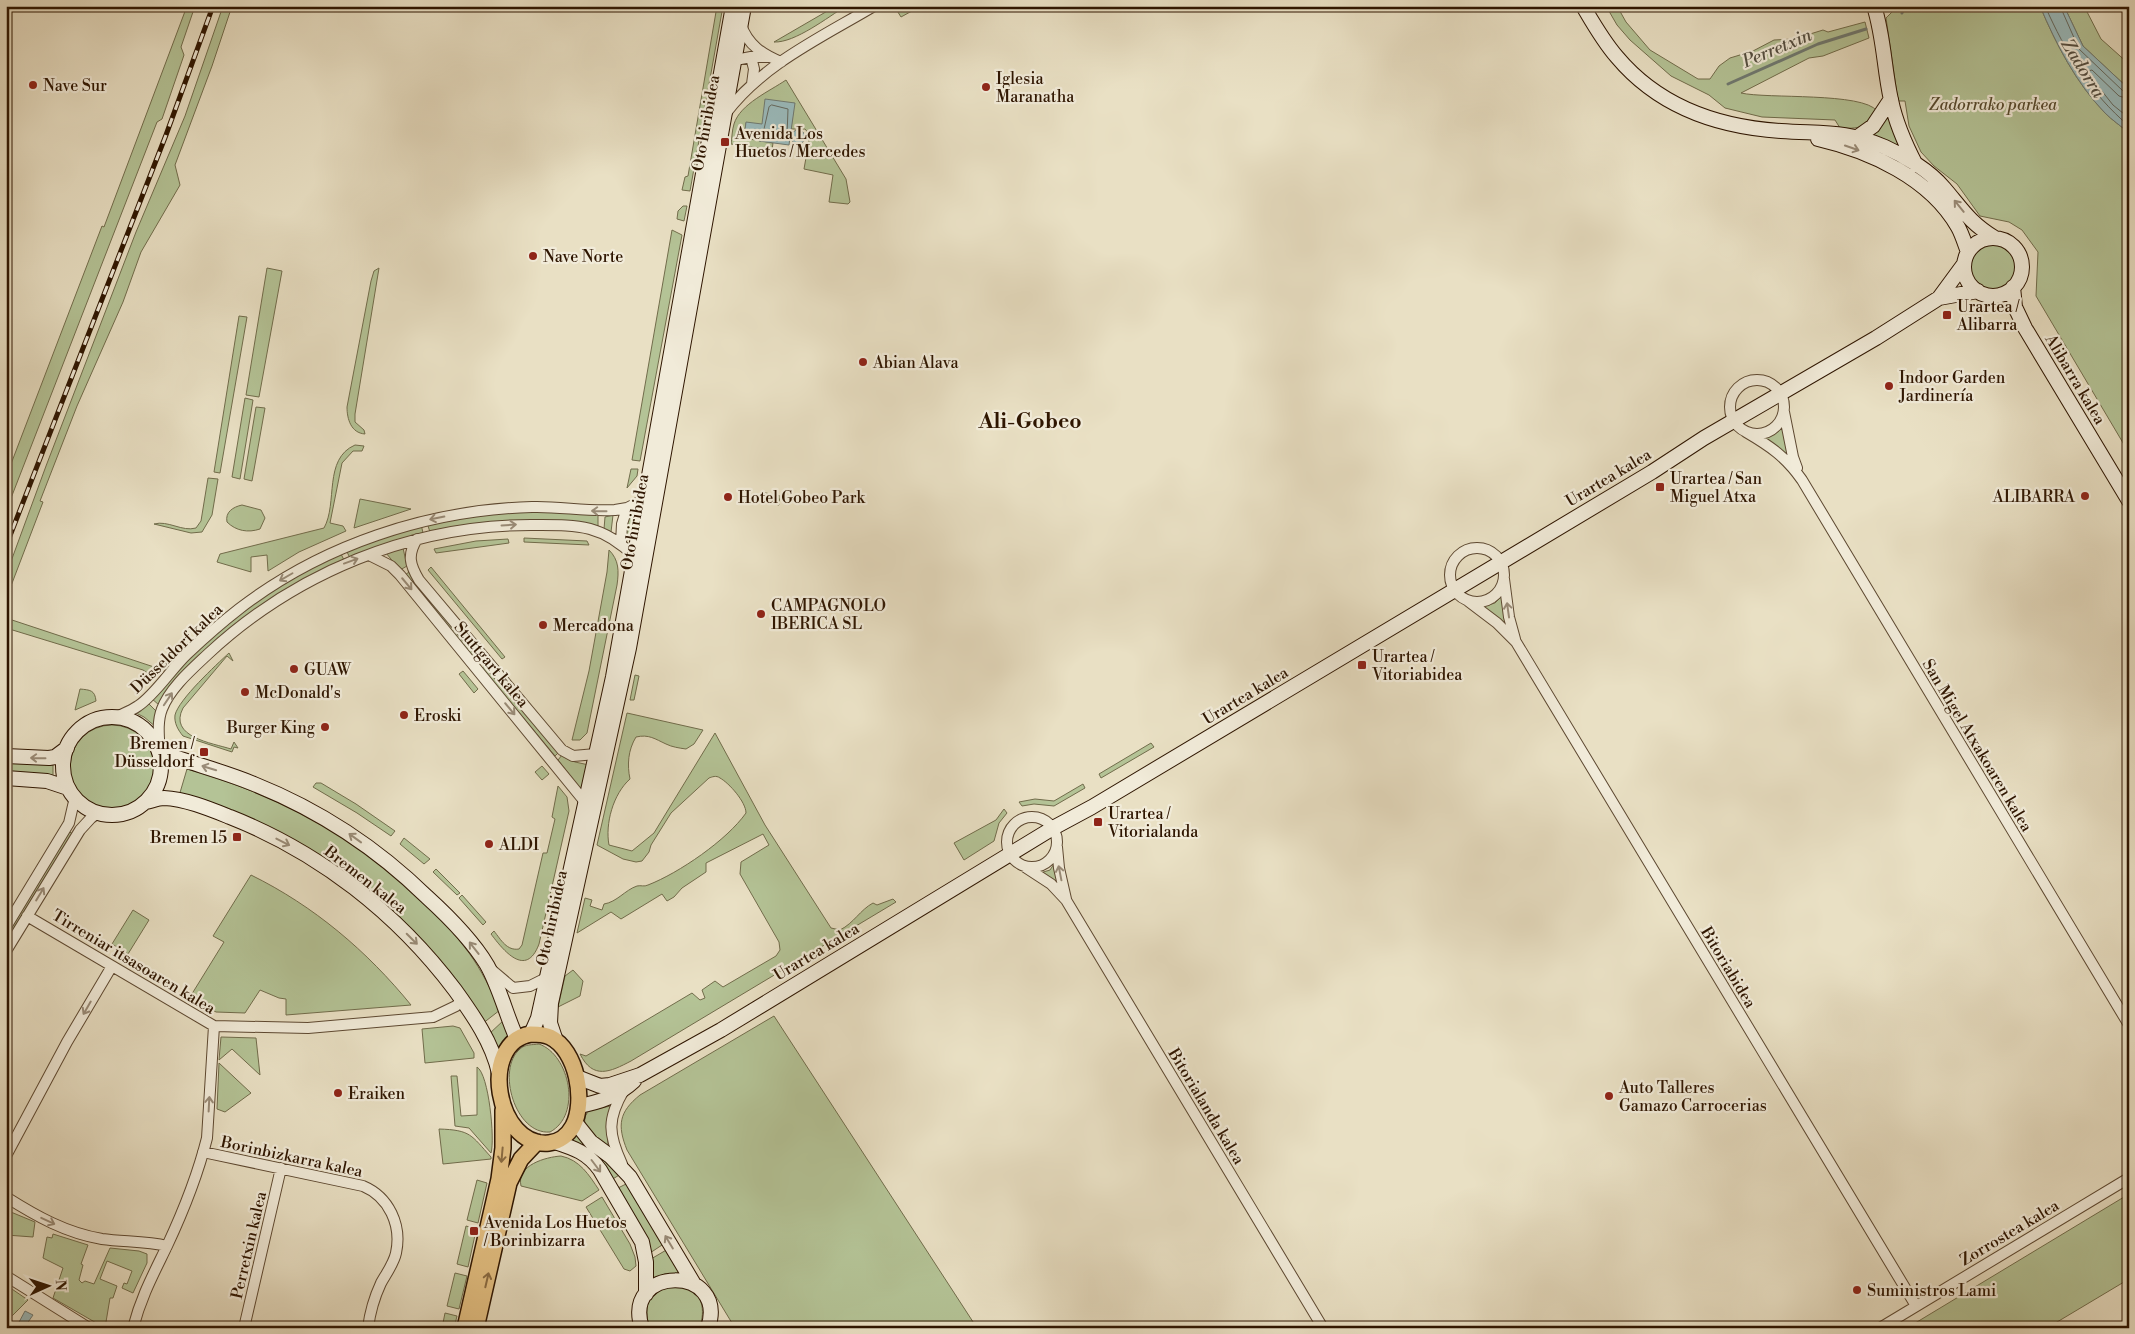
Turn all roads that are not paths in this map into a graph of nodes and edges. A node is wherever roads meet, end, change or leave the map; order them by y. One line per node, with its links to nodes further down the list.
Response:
1 (733, 6): 9 (street, Oto hiribidea)
2 (744, 6): 6 (street, Oto hiribidea)
3 (874, 6): 10 (street)
4 (1583, 6): 14 (street)
5 (1874, 6): 12 (street)
6 (741, 24): 8 (street); 9 (street, Oto hiribidea)
7 (751, 57): 8 (street); 9 (street); 11 (street)
8 (769, 57): 10 (street)
9 (729, 61): 13 (street, Oto hiribidea); 28 (street, Oto hiribidea)
10 (781, 62): 11 (street)
11 (752, 84): 13 (street)
12 (1890, 99): 15 (street); 16 (street)
13 (724, 116): 66 (street, Oto hiribidea)
14 (1788, 132): 15 (street); 18 (street, one-way to 18)
15 (1858, 136): 16 (street)
16 (1916, 165): 17 (street, one-way to 16)
17 (1995, 238): 18 (street); 19 (street)
18 (1966, 258): 20 (street); 21 (street, Urartea kalea)
19 (2013, 287): 20 (street); 22 (street, Alibarra kalea)
20 (1984, 293): 21 (street, Urartea kalea); 22 (street, Alibarra kalea)
21 (1939, 298): 23 (street, Urartea kalea)
22 (2025, 327): 29 (street, Alibarra kalea)
23 (1781, 395): 24 (street); 25 (street, Urartea kalea); 25 (street)
24 (1784, 410): 26 (street); 27 (street, San Migel Atxakoaren kalea)
25 (1734, 422): 26 (street); 35 (street, Urartea kalea)
26 (1746, 432): 27 (street, San Migel Atxakoaren kalea)
27 (1802, 480): 62 (street, San Migel Atxakoaren kalea)
28 (645, 499): 30 (street, Düsseldorf kalea); 34 (street, Oto hiribidea)
29 (2129, 501)
30 (627, 508): 32 (street); 40 (street, Düsseldorf kalea, one-way to 40)
31 (417, 539): 32 (street, Düsseldorf kalea, one-way to 32); 33 (street, Düsseldorf kalea); 43 (street, Stuttgart kalea)
32 (621, 542): 34 (street, Düsseldorf kalea)
33 (369, 555): 42 (street, Düsseldorf kalea, one-way to 33); 48 (street, Stuttgart kalea, one-way to 48)
34 (635, 557): 43 (street, Oto hiribidea)
35 (1501, 562): 36 (street); 37 (street, Urartea kalea); 37 (street)
36 (1504, 577): 38 (street); 39 (street, Bitoriabidea, one-way to 36)
37 (1454, 590): 38 (street); 50 (street, Urartea kalea)
38 (1468, 601): 39 (street, Bitoriabidea)
39 (1516, 642): 86 (street, Bitoriabidea)
40 (114, 718): 41 (street); 42 (street)
41 (67, 748): 44 (street, one-way to 44); 46 (street)
42 (157, 748): 47 (street); 59 (street, Bremen kalea, one-way to 42)
43 (596, 754): 48 (street, Oto hiribidea)
44 (6, 756)
45 (6, 778): 46 (street)
46 (71, 792): 49 (street); 56 (street)
47 (146, 802): 49 (street); 61 (street, Bremen kalea, one-way to 61)
48 (585, 802): 60 (street, Oto hiribidea)
49 (98, 813): 55 (street, one-way to 49)
50 (1053, 828): 51 (street); 52 (street, Urartea kalea); 52 (street)
51 (1057, 844): 53 (street); 54 (street, Bitorialanda kalea, one-way to 51)
52 (1009, 854): 53 (street); 68 (street, Urartea kalea)
53 (1024, 867): 54 (street, Bitorialanda kalea)
54 (1066, 900): 97 (street, Bitorialanda kalea)
55 (27, 916): 57 (street); 58 (street, Tirreniar itsasoaren kalea)
56 (6, 927)
57 (6, 951)
58 (112, 966): 63 (street, Tirreniar itsasoaren kalea); 77 (street, one-way to 77)
59 (487, 966): 60 (street, Bremen kalea); 65 (street, Bremen kalea)
60 (546, 978): 64 (street, Oto hiribidea)
61 (462, 1000): 63 (street, Tirreniar itsasoaren kalea); 67 (street, Bremen kalea)
62 (2129, 1025)
63 (214, 1026): 76 (street, one-way to 63)
64 (531, 1034): 65 (main road); 66 (main road)
65 (517, 1039): 67 (main road)
66 (556, 1041): 69 (main road)
67 (500, 1072): 71 (main road)
68 (640, 1075): 69 (street, Urartea kalea); 70 (street, Urartea kalea)
69 (577, 1077): 72 (main road)
70 (624, 1090): 72 (street, Urartea kalea); 79 (street)
71 (503, 1106): 74 (main road); 93 (main road, one-way to 93)
72 (579, 1106): 73 (main road)
73 (575, 1122): 75 (main road); 79 (street)
74 (537, 1142): 75 (main road); 94 (main road, one-way to 74)
75 (555, 1142): 85 (street, one-way to 85)
76 (203, 1152): 78 (street, Borinbizkarra kalea); 82 (street)
77 (6, 1156)
78 (281, 1168): 91 (street, Perretxin kalea); 92 (street, Borinbizkarra kalea)
79 (625, 1172): 84 (street, one-way to 79)
80 (2129, 1178): 86 (street, Zorrostea kalea)
81 (6, 1197): 82 (street, one-way to 82)
82 (167, 1246): 90 (street)
83 (6, 1276): 89 (street)
84 (694, 1284): 85 (street); 87 (street)
85 (646, 1294): 88 (street)
86 (1916, 1306): 98 (street, Zorrostea kalea)
87 (711, 1310): 95 (street); 96 (street)
88 (640, 1326)
89 (89, 1328)
90 (133, 1328)
91 (244, 1328)
92 (368, 1328)
93 (465, 1328)
94 (476, 1328)
95 (708, 1328)
96 (721, 1328)
97 (1323, 1328)
98 (1880, 1328)

